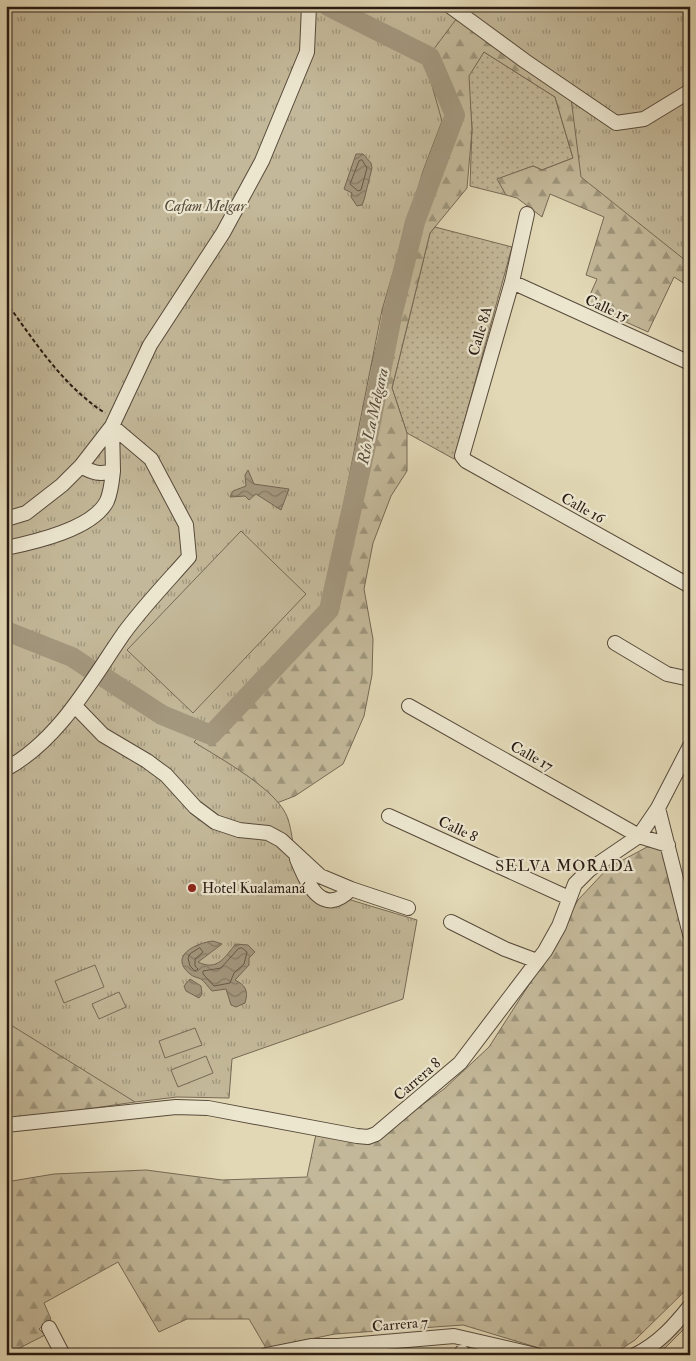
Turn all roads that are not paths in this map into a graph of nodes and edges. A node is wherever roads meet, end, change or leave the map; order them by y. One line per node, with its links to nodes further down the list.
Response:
1 (309, 6): 7 (street)
2 (450, 6): 3 (street)
3 (690, 91)
4 (526, 214): 5 (street, Calle 8A)
5 (512, 282): 6 (street, Calle 15); 8 (street, Calle 8A)
6 (690, 363)
7 (114, 423): 9 (street); 10 (street); 16 (street)
8 (462, 456): 13 (street, Calle 16)
9 (81, 466): 10 (street); 11 (street)
10 (113, 470): 12 (street)
11 (6, 520)
12 (6, 548)
13 (690, 586)
14 (615, 643): 15 (street)
15 (690, 679)
16 (75, 706): 19 (street); 24 (street)
17 (410, 706): 22 (street, Calle 17)
18 (690, 746): 20 (street, Carrera 8)
19 (6, 768)
20 (658, 808): 22 (street, Carrera 8); 23 (street)
21 (389, 816): 26 (street, Calle 8)
22 (639, 836): 23 (street, Calle 17); 26 (street, Carrera 8)
23 (668, 845): 29 (street)
24 (296, 856): 25 (street); 25 (street)
25 (351, 889): 27 (street)
26 (569, 898): 30 (street, Carrera 8)
27 (408, 908)
28 (451, 922): 30 (street)
29 (690, 934)
30 (537, 961): 31 (street, Carrera 8)
31 (6, 1125)
32 (690, 1306): 39 (street)
33 (49, 1328): 36 (street)
34 (340, 1350): 35 (street, Carrera 7); 38 (street, Carrera 7)
35 (282, 1352): 37 (street, Carrera 7)
36 (63, 1355)
37 (266, 1355)
38 (536, 1355)
39 (635, 1355)

